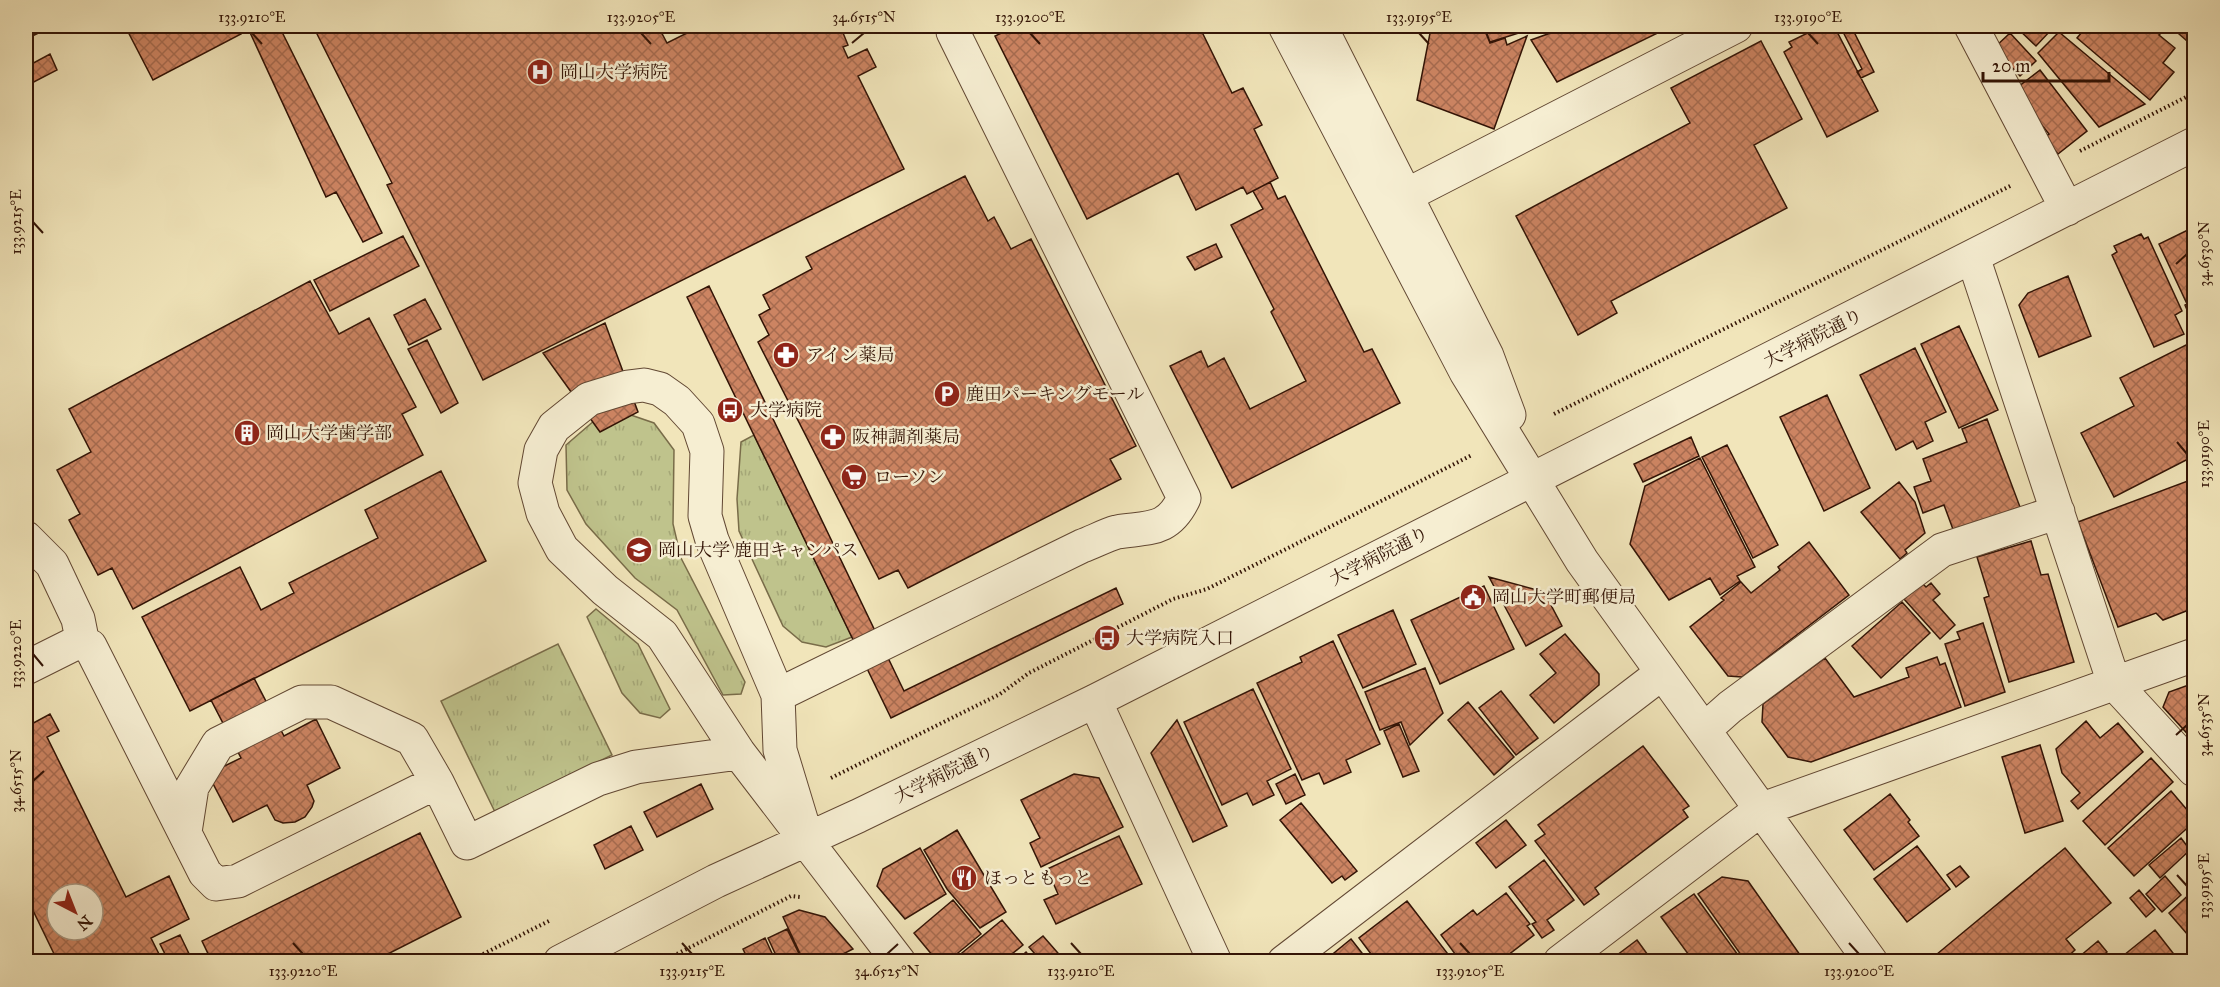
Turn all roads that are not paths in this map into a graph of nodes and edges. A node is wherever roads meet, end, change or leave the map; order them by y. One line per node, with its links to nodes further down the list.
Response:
1 (953, 26): 18 (street)
2 (1285, 26): 10 (street)
3 (1320, 26): 7 (street)
4 (1736, 26): 7 (street)
5 (1971, 26): 8 (street)
6 (2194, 144): 8 (street, 大学病院通り)
7 (1406, 196): 10 (street)
8 (2067, 209): 9 (street, 大学病院通り)
9 (1973, 257): 10 (street, 大学病院通り); 11 (street)
10 (1532, 479): 16 (street); 19 (street, 大学病院通り)
11 (2058, 512): 17 (street); 20 (street)
12 (26, 538): 13 (street)
13 (83, 644): 15 (street); 25 (street)
14 (2194, 655): 17 (street)
15 (26, 668)
16 (1662, 673): 20 (street); 30 (street)
17 (2114, 683): 22 (street); 24 (street)
18 (778, 695): 21 (street); 26 (street)
19 (1095, 700): 26 (street, 大学病院通り); 29 (street)
20 (1704, 730): 24 (street)
21 (739, 753): 23 (street); 26 (street)
22 (2194, 770)
23 (437, 782): 25 (street); 25 (street)
24 (1760, 810): 31 (street); 32 (street)
25 (185, 832)
26 (807, 840): 27 (street, 大学病院通り); 28 (street)
27 (560, 962)
28 (899, 962)
29 (1215, 962)
30 (1284, 962)
31 (1560, 962)
32 (1871, 962)

